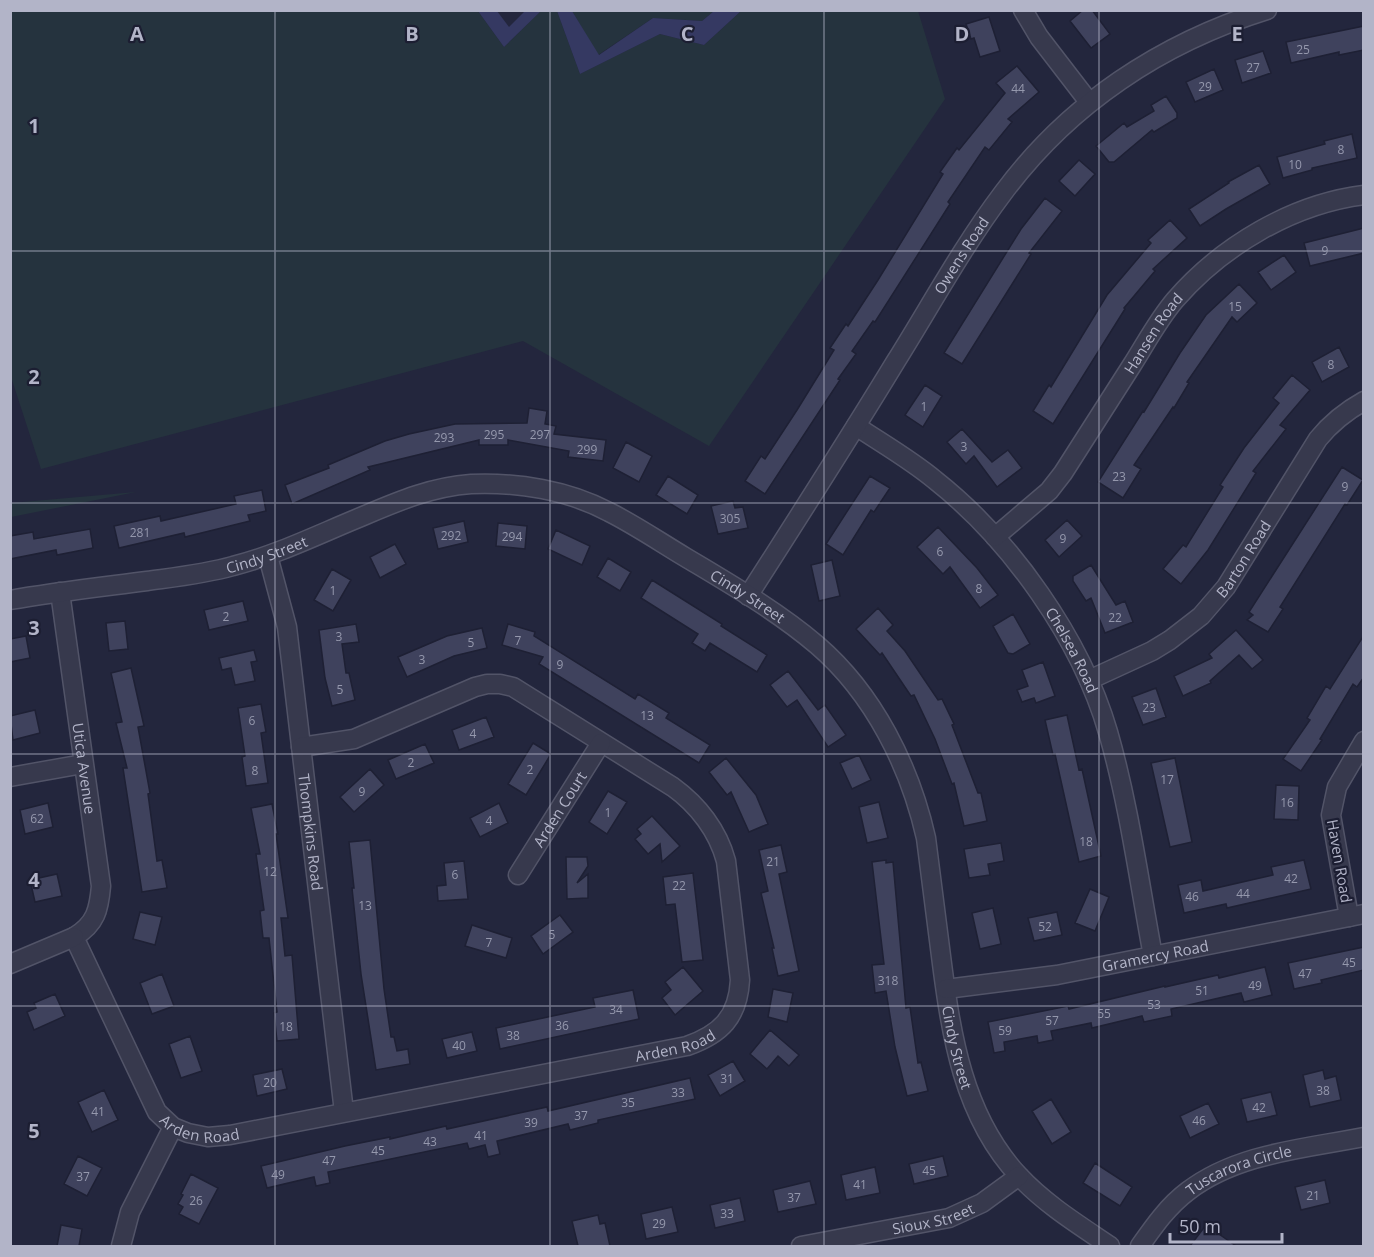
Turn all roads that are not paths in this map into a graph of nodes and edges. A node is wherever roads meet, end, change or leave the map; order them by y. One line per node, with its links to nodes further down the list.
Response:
1 (1023, 10): 3 (street)
2 (1267, 10): 3 (street, Owens Road)
3 (1089, 102): 6 (street, Owens Road)
4 (1364, 195): 7 (street, Hansen Road)
5 (1364, 401): 12 (street, Barton Road)
6 (856, 426): 7 (street, Chelsea Road); 10 (street, Owens Road)
7 (995, 537): 12 (street, Chelsea Road)
8 (268, 556): 9 (street, Cindy Street); 10 (street, Cindy Street); 15 (street, Thompkins Road)
9 (60, 592): 11 (street, Cindy Street); 16 (street, Utica Avenue)
10 (748, 596): 23 (street, Cindy Street)
11 (10, 600)
12 (1089, 680): 21 (street, Chelsea Road)
13 (1364, 741): 19 (street, Haven Road)
14 (601, 743): 15 (street, Arden Road); 18 (street, Arden Court); 24 (street, Arden Road)
15 (301, 747): 24 (street, Thompkins Road)
16 (83, 764): 17 (street); 20 (street, Utica Avenue)
17 (10, 777)
18 (518, 875)
19 (1356, 916): 21 (street, Gramercy Road)
20 (74, 937): 22 (street); 25 (street, Arden Road)
21 (1153, 956): 23 (street, Gramercy Road)
22 (10, 964)
23 (946, 989): 27 (street, Cindy Street)
24 (344, 1112): 25 (street, Arden Road)
25 (173, 1127): 29 (street)
26 (1364, 1137): 32 (street, Tuscarora Circle)
27 (1019, 1176): 28 (street, Sioux Street); 31 (street, Cindy Street)
28 (840, 1243): 30 (street, Sioux Street)
29 (121, 1246)
30 (801, 1246)
31 (1110, 1246)
32 (1140, 1246)

